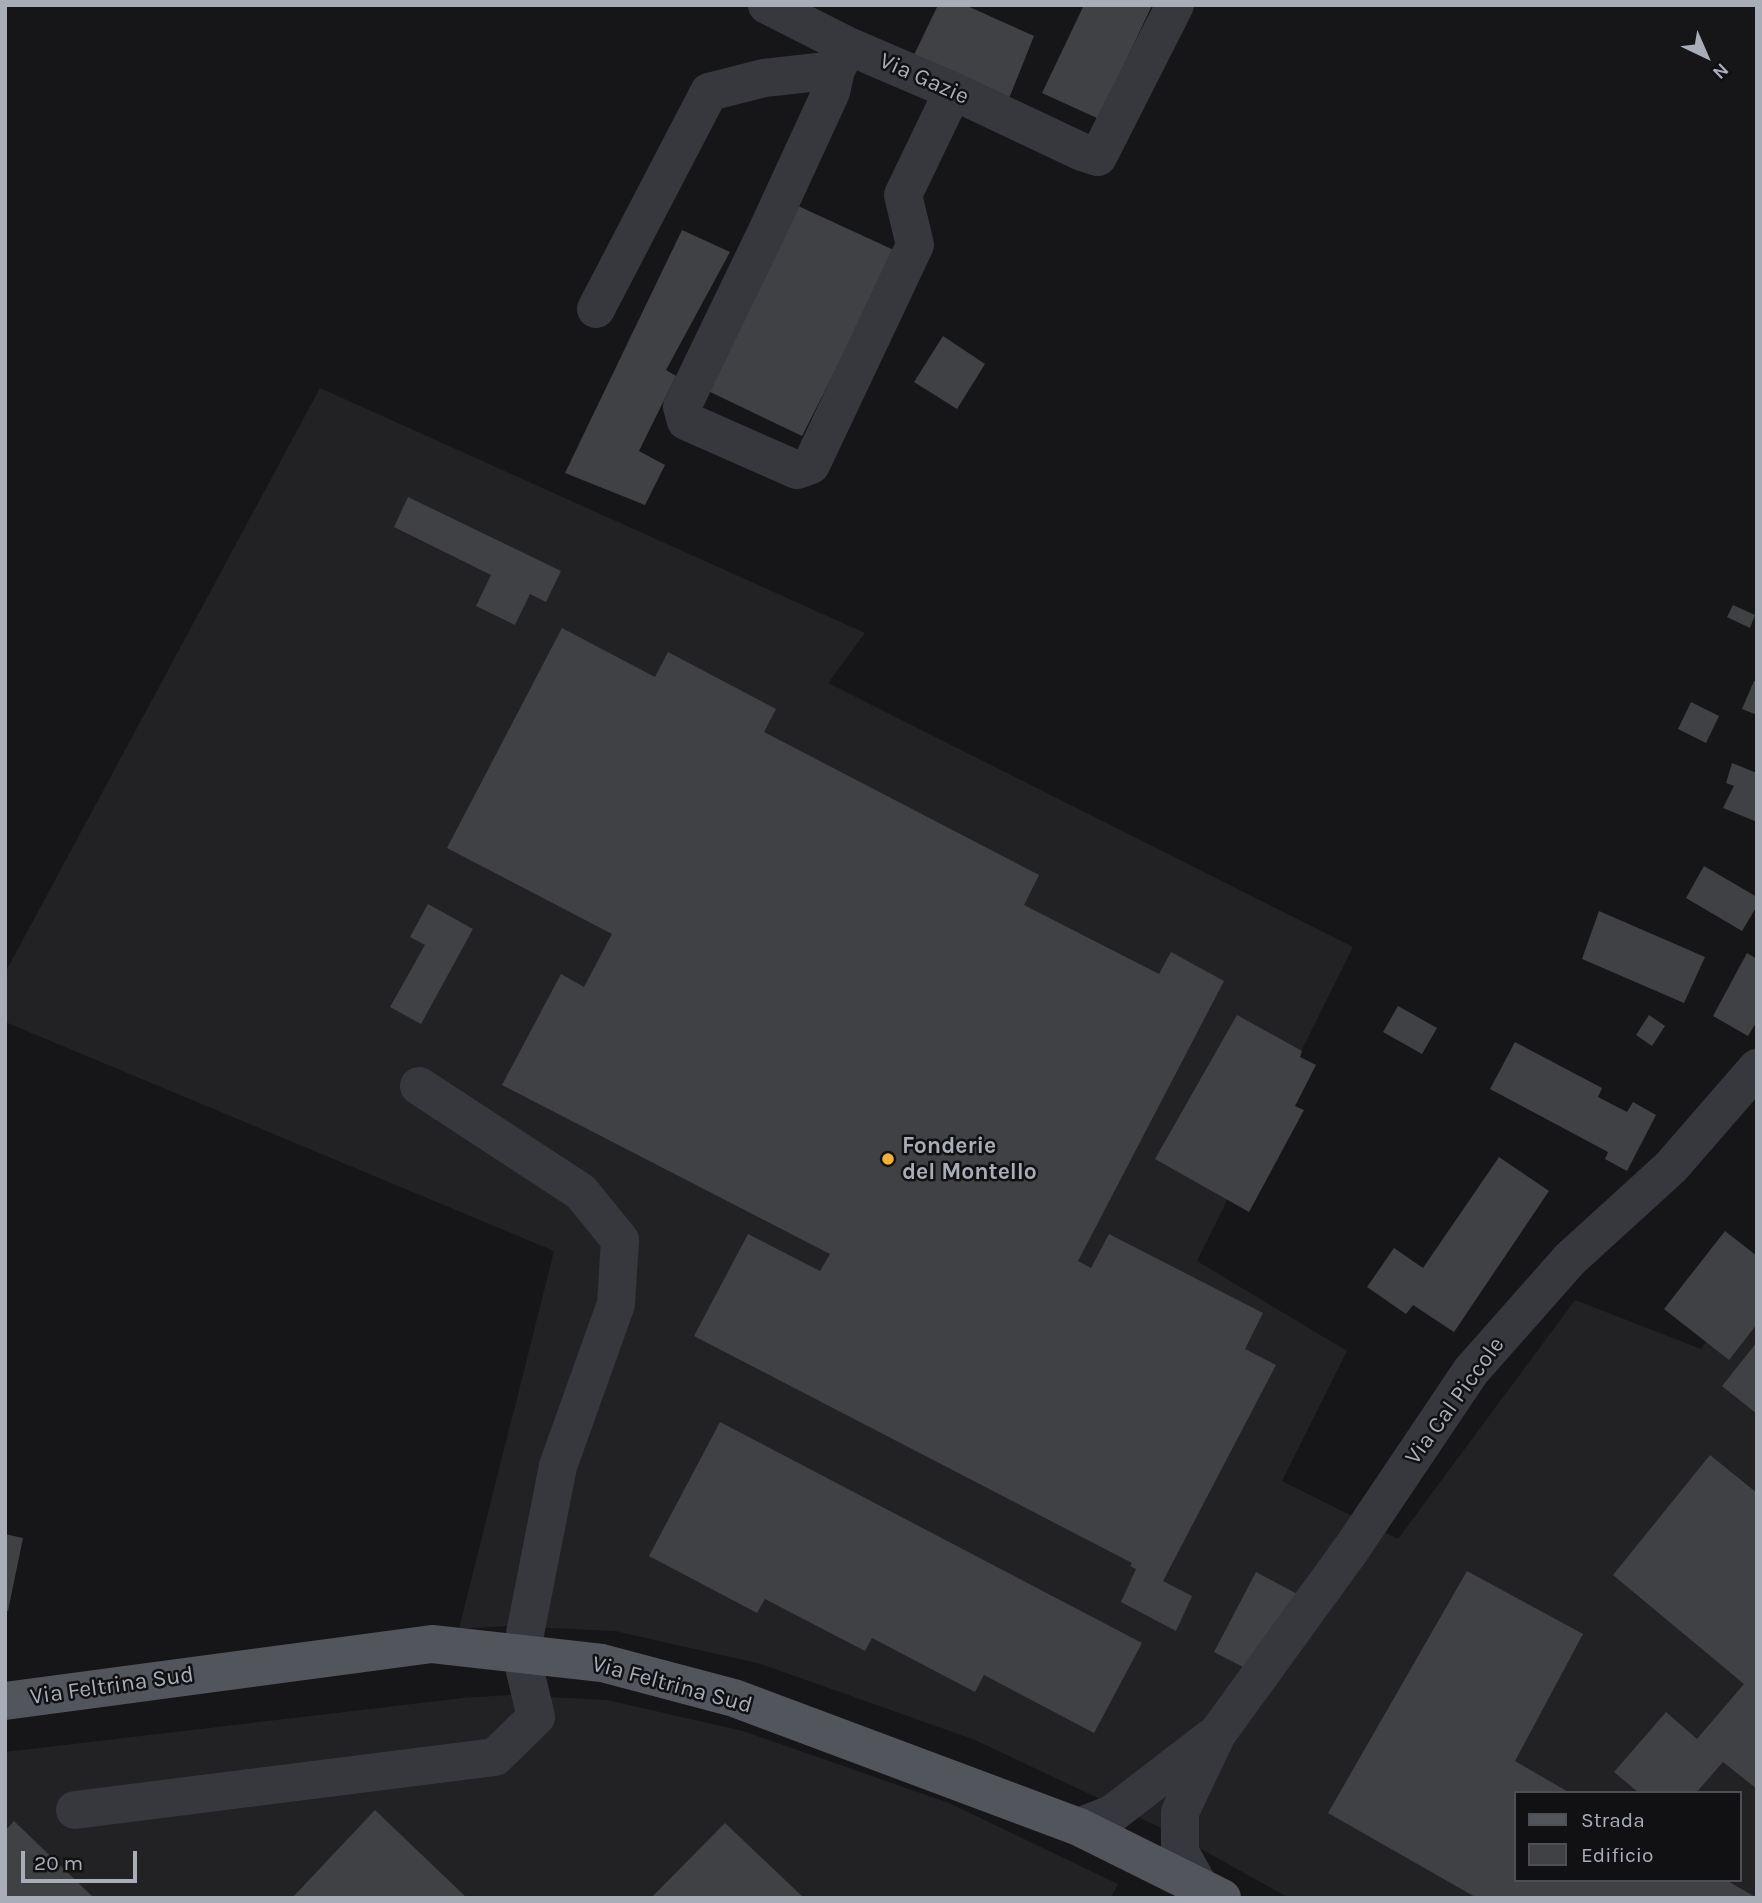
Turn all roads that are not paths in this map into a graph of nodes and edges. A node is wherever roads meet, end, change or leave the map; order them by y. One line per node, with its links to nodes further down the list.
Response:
1 (1175, 5): 4 (street, Via Gazie)
2 (774, 7): 3 (street, Via Gazie)
3 (842, 58): 4 (street, Via Gazie); 4 (street); 5 (street)
4 (953, 91)
5 (596, 309)
6 (1757, 1068): 10 (street, Via Cal Piccole)
7 (419, 1086): 8 (street)
8 (521, 1654): 9 (main road, Via Feltrina Sud); 11 (street); 12 (main road, Via Feltrina Sud)
9 (5, 1701)
10 (1217, 1734): 12 (street, Via Cal Piccole); 13 (street, Via Cal Piccole)
11 (75, 1810)
12 (1079, 1827): 13 (main road, Via Feltrina Sud)
13 (1193, 1890)

